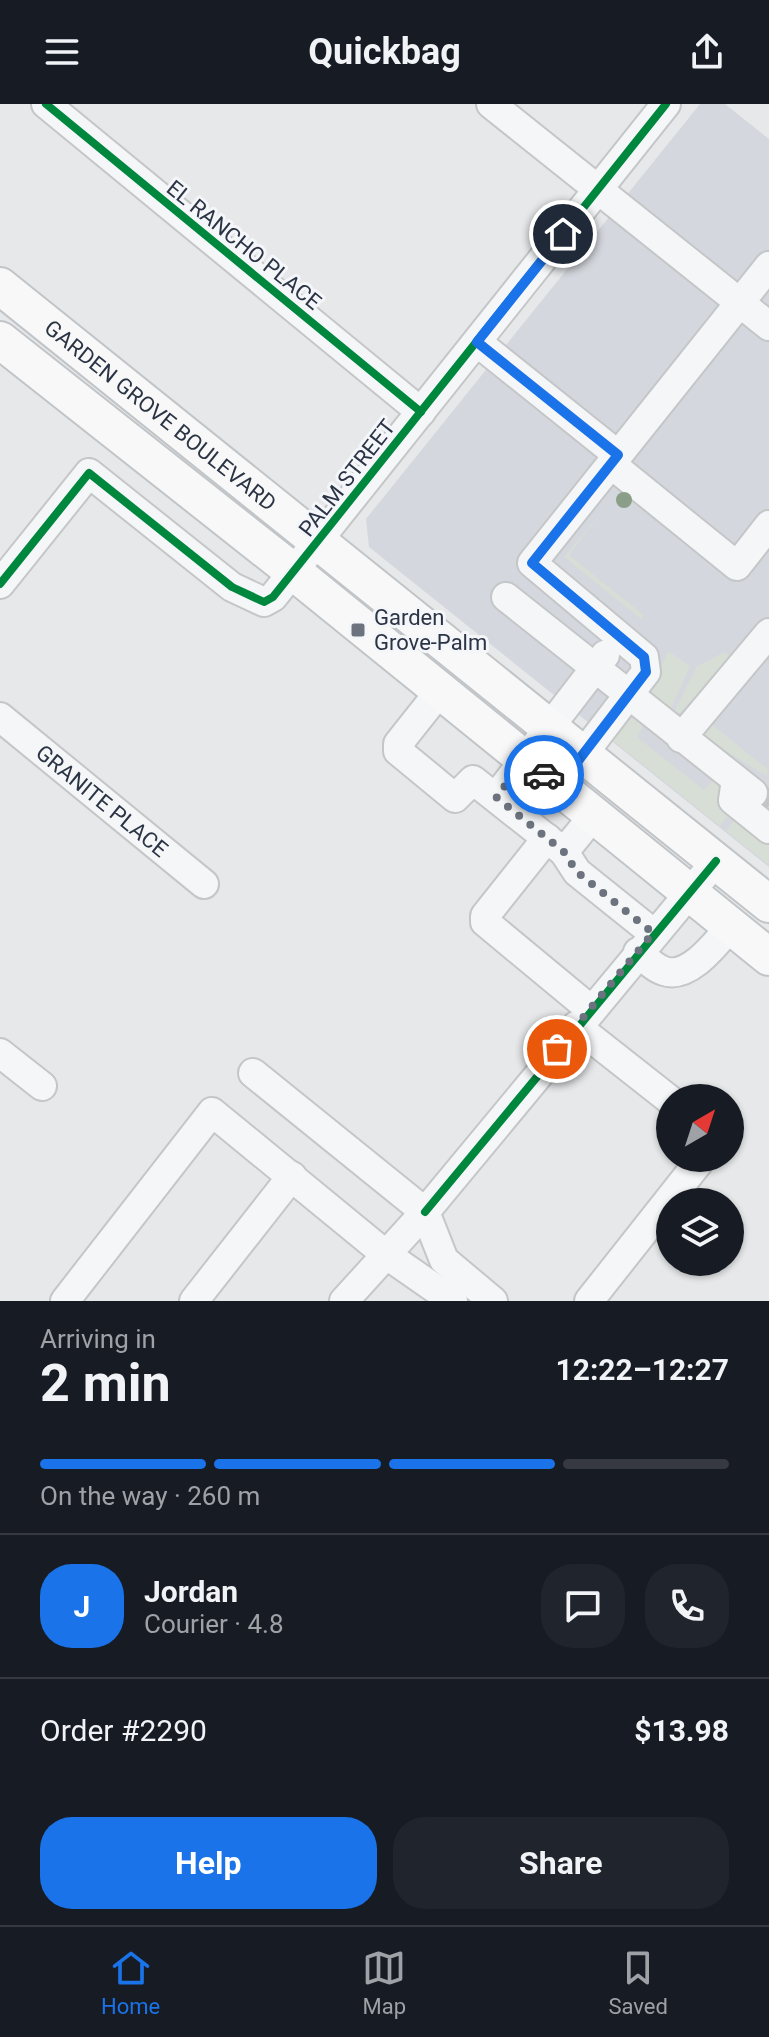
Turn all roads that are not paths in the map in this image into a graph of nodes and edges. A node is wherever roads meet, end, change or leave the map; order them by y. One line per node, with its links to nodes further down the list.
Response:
1 (491, 104): 4 (street)
2 (666, 104): 4 (street, PALM STREET)
3 (45, 105): 11 (street, EL RANCHO PLACE)
4 (598, 191): 7 (street); 9 (street, PALM STREET)
5 (769, 266): 7 (street)
6 (0, 286): 14 (main road, GARDEN GROVE BOULEVARD)
7 (740, 302): 8 (street); 12 (street)
8 (769, 326)
9 (477, 342): 11 (street, PALM STREET); 12 (street)
10 (2, 344): 15 (main road, GARDEN GROVE BOULEVARD)
11 (421, 412): 14 (street, PALM STREET)
12 (615, 460): 13 (street); 19 (street)
13 (769, 525)
14 (319, 542): 15 (street, PALM STREET); 25 (main road, GARDEN GROVE BOULEVARD)
15 (295, 573): 16 (street); 22 (main road, GARDEN GROVE BOULEVARD)
16 (0, 584)
17 (506, 597): 21 (street)
18 (769, 617): 20 (street)
19 (617, 633): 21 (street); 23 (street)
20 (766, 644): 26 (street)
21 (596, 670): 23 (street); 25 (street)
22 (440, 691): 28 (main road, GARDEN GROVE BOULEVARD); 30 (street)
23 (628, 696): 26 (street); 27 (street)
24 (0, 717): 35 (street, GRANITE PLACE)
25 (552, 727): 27 (main road, GARDEN GROVE BOULEVARD); 28 (street)
26 (681, 738): 32 (street)
27 (584, 753): 29 (street); 34 (main road, GARDEN GROVE BOULEVARD)
28 (526, 760): 29 (main road, GARDEN GROVE BOULEVARD); 30 (street)
29 (558, 787): 31 (main road, GARDEN GROVE BOULEVARD)
30 (496, 797): 33 (street)
31 (594, 815): 33 (street); 36 (main road, GARDEN GROVE BOULEVARD)
32 (769, 829)
33 (555, 845): 39 (street); 41 (street)
34 (716, 861): 36 (street); 37 (main road, GARDEN GROVE BOULEVARD)
35 (204, 884)
36 (687, 891): 38 (main road, GARDEN GROVE BOULEVARD); 39 (street)
37 (769, 904)
38 (731, 926): 39 (street); 40 (main road, GARDEN GROVE BOULEVARD)
39 (645, 942): 41 (street)
40 (769, 957)
41 (583, 1017): 45 (street); 48 (street)
42 (0, 1053): 44 (street)
43 (253, 1073): 48 (street)
44 (42, 1086)
45 (656, 1087)
46 (691, 1172): 55 (street)
47 (292, 1176): 49 (street); 50 (street); 51 (street)
48 (425, 1212): 49 (street); 54 (street)
49 (384, 1253): 52 (street); 53 (street)
50 (65, 1301)
51 (194, 1301)
52 (344, 1301)
53 (453, 1301)
54 (493, 1301)
55 (589, 1301)

